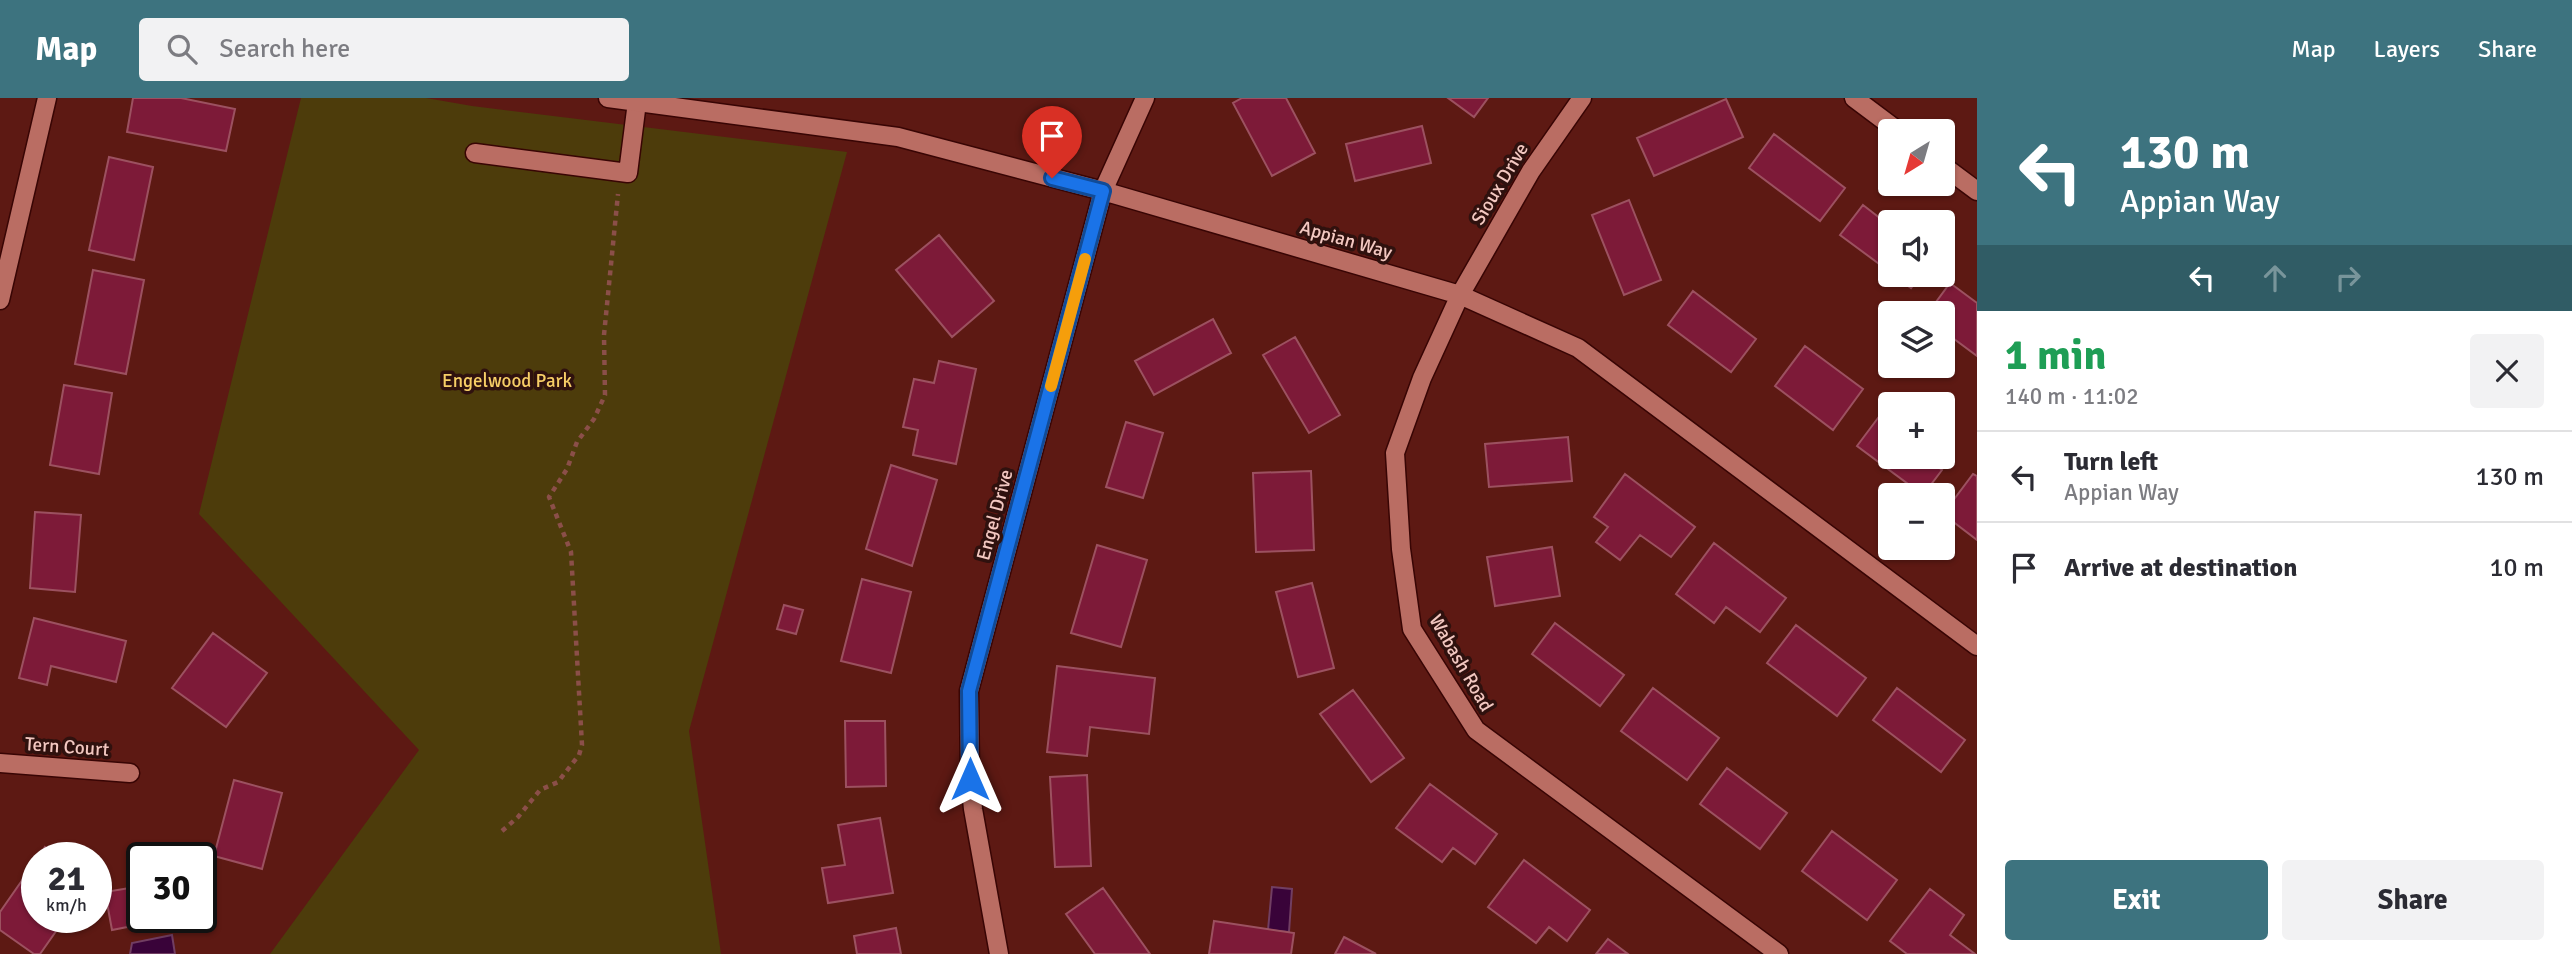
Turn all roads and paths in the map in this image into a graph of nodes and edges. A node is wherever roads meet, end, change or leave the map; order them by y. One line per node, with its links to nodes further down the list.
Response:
1 (47, 98): 14 (street)
2 (608, 98): 6 (street, Appian Way)
3 (1145, 98): 11 (street, Engel Drive)
4 (1582, 98): 13 (street, Sioux Drive)
5 (1854, 98): 7 (street)
6 (637, 102): 9 (street); 11 (street, Appian Way)
7 (1882, 119)
8 (475, 153): 9 (street)
9 (621, 172): 18 (path)
10 (1955, 174): 12 (street)
11 (1103, 191): 13 (street, Appian Way); 19 (street, Engel Drive)
12 (1977, 191)
13 (1460, 295): 15 (street, Appian Way); 20 (street, Wabash Road)
14 (0, 300)
15 (1977, 646)
16 (0, 763): 17 (street, Tern Court)
17 (130, 773)
18 (502, 831)
19 (999, 954)
20 (1779, 954)

